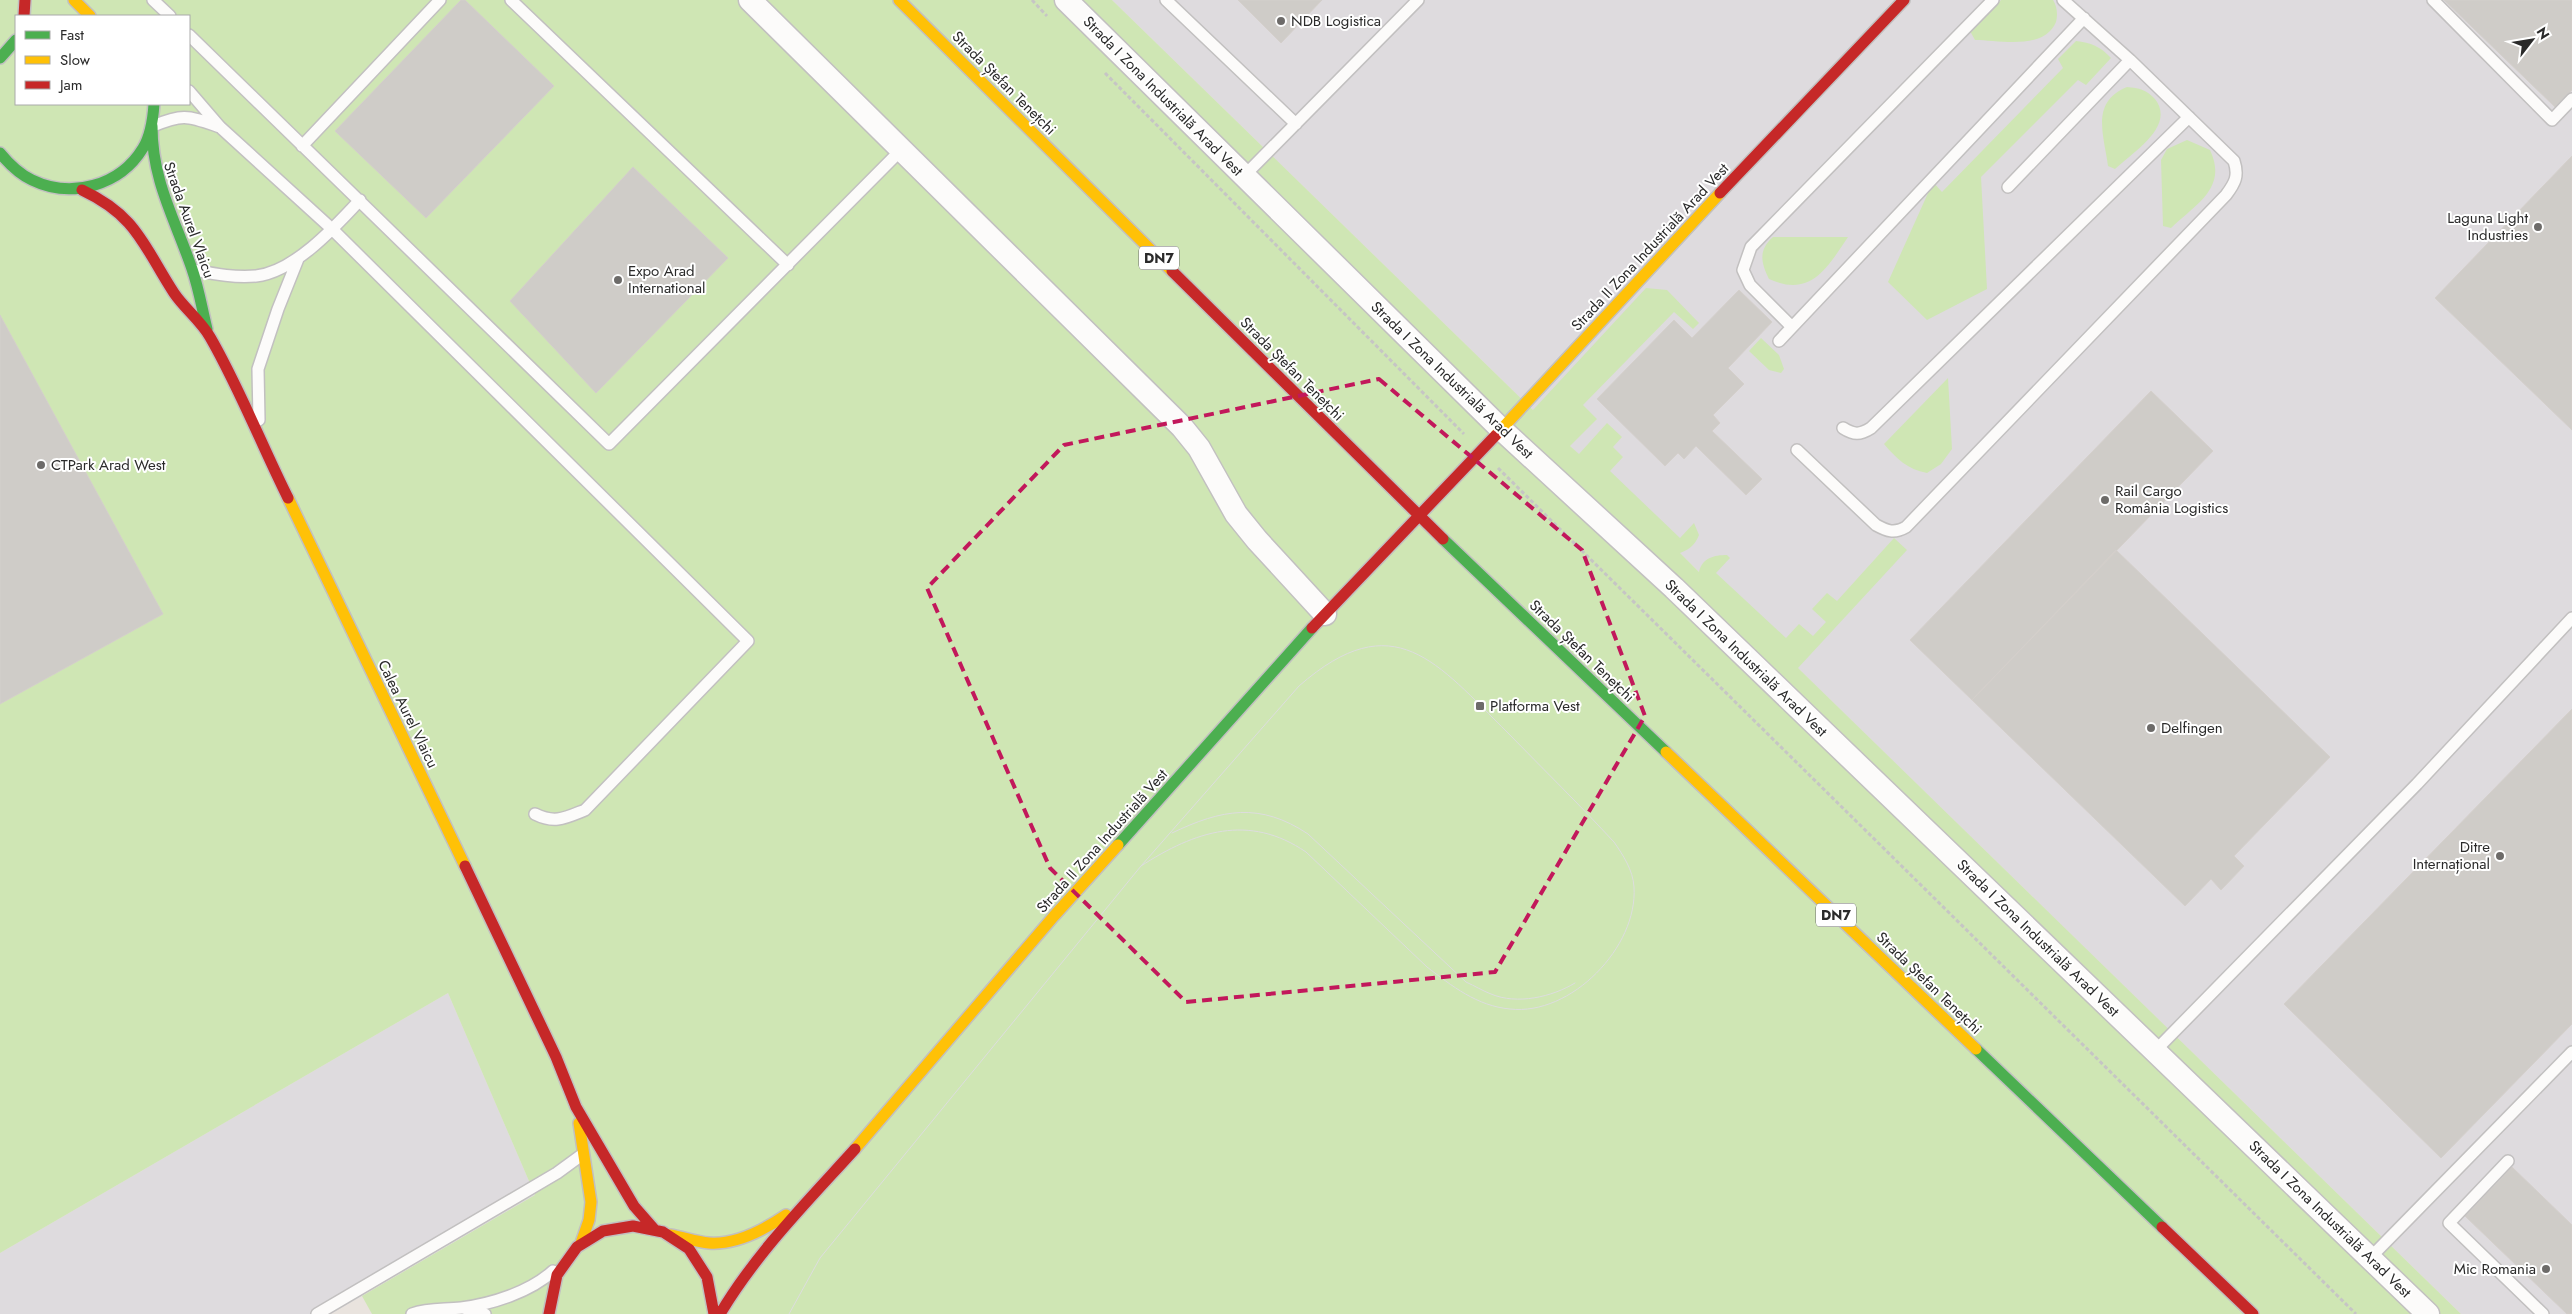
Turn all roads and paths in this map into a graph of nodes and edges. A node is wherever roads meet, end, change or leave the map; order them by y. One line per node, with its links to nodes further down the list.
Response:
1 (25, 0): 16 (main road)
2 (74, 0): 17 (main road)
3 (153, 0): 18 (lane)
4 (440, 0): 33 (lane)
5 (511, 0): 42 (lane)
6 (750, 0): 34 (street)
7 (899, 0): 52 (main road, Strada Ștefan Tenețchi / DN7)
8 (1032, 0): 20 (path)
9 (1066, 0): 36 (street, Strada I Zona Industrială Arad Vest)
10 (1166, 0): 30 (lane)
11 (1418, 0): 30 (lane)
12 (1904, 0): 48 (main road, Strada II Zona Industrială Arad Vest)
13 (1993, 0): 44 (lane)
14 (2063, 0): 19 (lane)
15 (2433, 0): 27 (lane)
16 (24, 15)
17 (89, 15)
18 (169, 15)
19 (2084, 18): 24 (lane); 44 (lane)
20 (1053, 21)
21 (190, 36): 33 (lane)
22 (15, 39): 23 (main road)
23 (0, 58)
24 (2130, 60): 29 (lane); 37 (lane)
25 (1102, 70): 51 (path)
26 (190, 92): 32 (lane)
27 (2572, 99)
28 (154, 105): 31 (main road)
29 (2189, 117): 47 (lane); 50 (lane)
30 (1296, 124): 36 (lane)
31 (152, 126): 32 (lane); 38 (main road); 43 (main road, Strada Aurel Vlaicu)
32 (220, 127): 40 (lane)
33 (302, 146): 39 (lane)
34 (902, 149): 42 (lane); 53 (street)
35 (0, 152): 38 (main road)
36 (1244, 176): 48 (street, Strada I Zona Industrială Arad Vest)
37 (2008, 187)
38 (82, 190): 45 (main road)
39 (360, 200): 40 (lane); 42 (lane)
40 (332, 229): 41 (lane); 55 (lane)
41 (298, 259): 43 (lane); 49 (lane)
42 (788, 265)
43 (193, 270): 45 (main road, Strada Aurel Vlaicu)
44 (1792, 326): 46 (lane)
45 (209, 335): 49 (main road, Calea Aurel Vlaicu)
46 (1779, 341)
47 (1843, 428)
48 (1501, 429): 51 (main road, Strada II Zona Industrială Arad Vest); 56 (street, Strada I Zona Industrială Arad Vest)
49 (260, 438): 58 (main road, Calea Aurel Vlaicu)
50 (1797, 450)
51 (1481, 451): 52 (main road, Strada II Zona Industrială Arad Vest); 75 (path)
52 (1418, 515): 53 (main road, Strada II Zona Industrială Vest); 74 (main road, Strada Ștefan Tenețchi / DN7)
53 (1325, 614): 61 (main road, Strada II Zona Industrială Vest)
54 (2572, 618): 56 (lane)
55 (535, 814)
56 (2155, 1051): 65 (street, Strada I Zona Industrială Arad Vest)
57 (2572, 1052): 65 (lane)
58 (576, 1107): 59 (main road, Calea Aurel Vlaicu); 62 (main road, Calea Aurel Vlaicu)
59 (584, 1153): 64 (main road, Calea Aurel Vlaicu); 68 (lane)
60 (2508, 1161): 77 (lane)
61 (816, 1194): 63 (main road, Strada II Zona Industrială Vest); 73 (main road, Strada II Zona Industrială Vest)
62 (655, 1230): 63 (main road, Calea Aurel Vlaicu); 64 (main road, Calea Aurel Vlaicu)
63 (670, 1235): 72 (main road, Calea Aurel Vlaicu)
64 (580, 1242): 66 (main road, Calea Aurel Vlaicu)
65 (2370, 1258): 76 (street, Strada I Zona Industrială Arad Vest)
66 (560, 1265): 67 (lane); 71 (main road, Calea Aurel Vlaicu)
67 (461, 1308): 69 (lane); 70 (lane)
68 (317, 1314)
69 (412, 1314)
70 (485, 1314)
71 (549, 1314)
72 (714, 1314)
73 (720, 1314)
74 (2253, 1314)
75 (2356, 1314)
76 (2428, 1314)
77 (2543, 1314)

